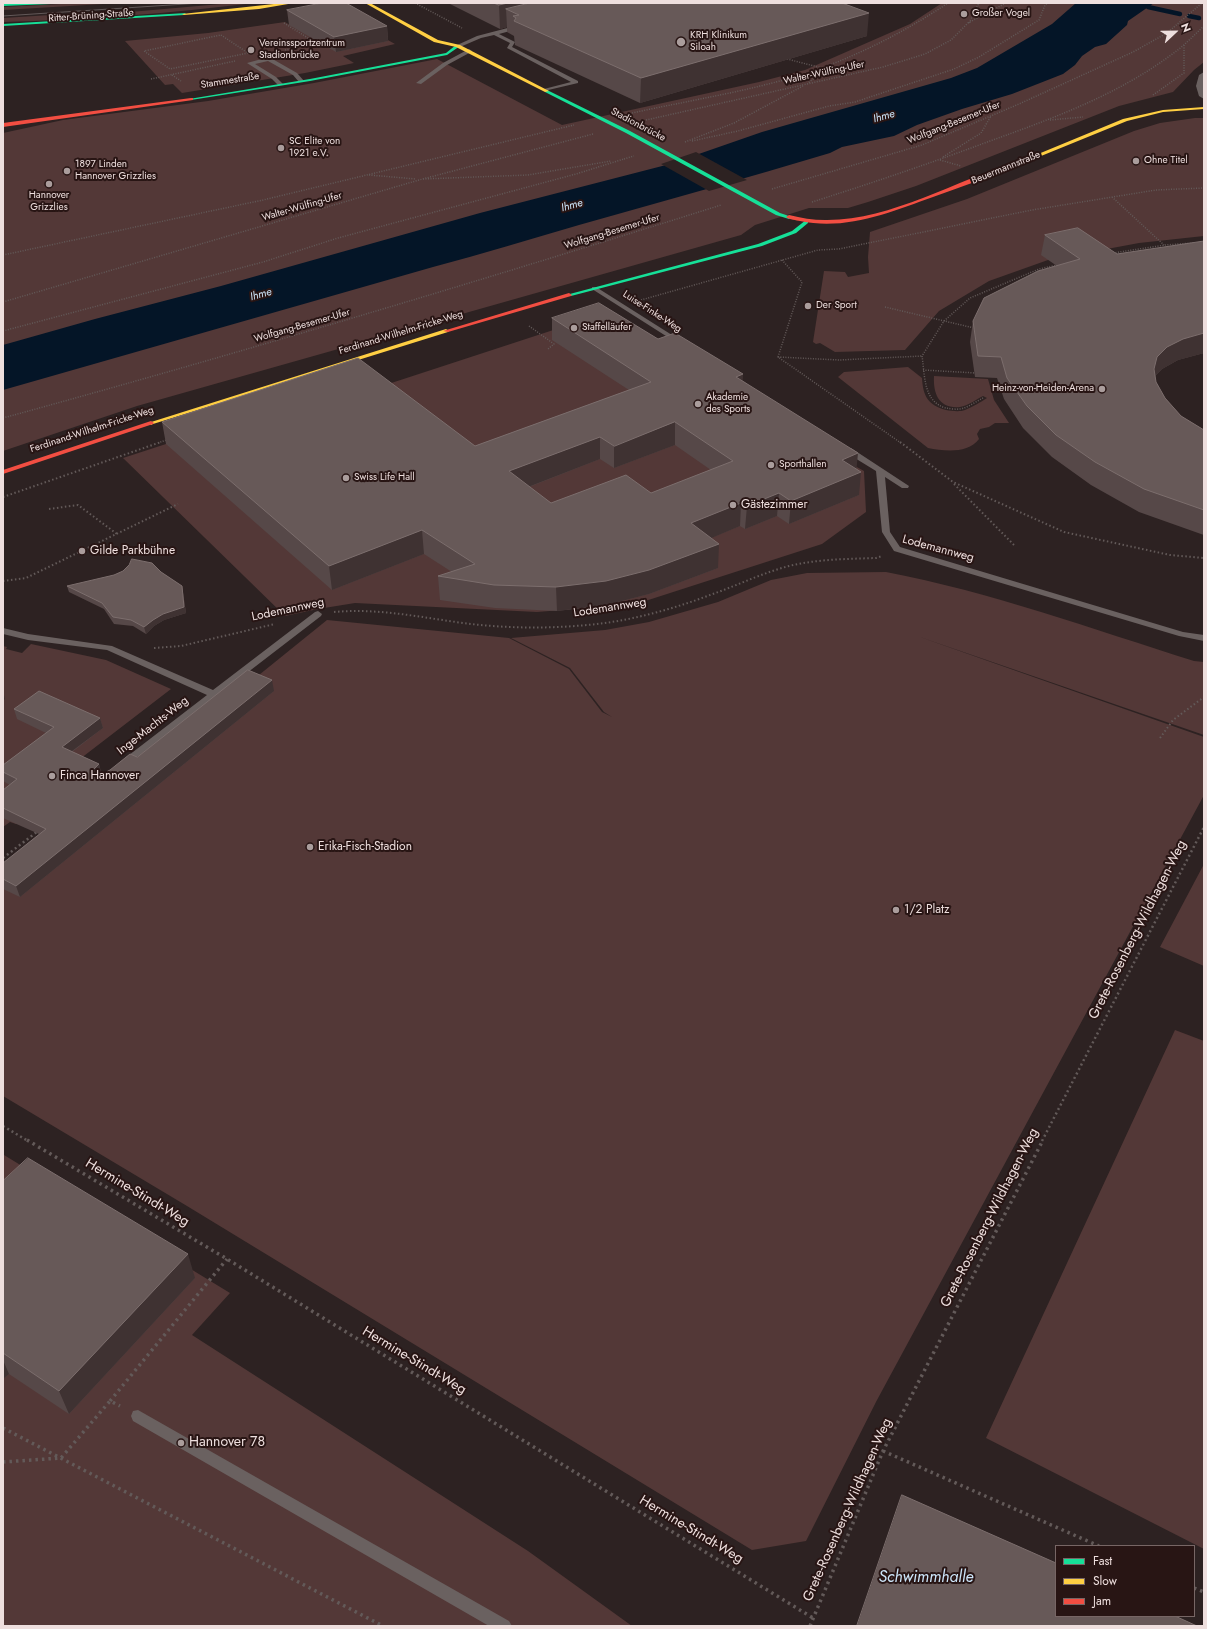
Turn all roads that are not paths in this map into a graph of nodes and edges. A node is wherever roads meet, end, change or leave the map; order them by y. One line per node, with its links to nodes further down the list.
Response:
1 (51, 3): 4 (street, Ritter-Brüning-Straße)
2 (292, 3): 5 (street, Ritter-Brüning-Straße)
3 (367, 3): 11 (street, Stadionbrücke)
4 (3, 4)
5 (228, 11): 6 (street, Ritter-Brüning-Straße); 8 (street, Ritter-Brüning-Straße)
6 (3, 25)
7 (523, 26): 10 (lane)
8 (3, 32)
9 (448, 33): 11 (street, Stadionbrücke)
10 (494, 33): 11 (lane); 17 (lane)
11 (458, 46): 12 (street, Stadionbrücke); 14 (street, Stammestraße)
12 (469, 51): 15 (lane); 17 (street, Stadionbrücke)
13 (1204, 75): 18 (street)
14 (301, 81): 16 (street, Stammestraße); 16 (lane)
15 (419, 83)
16 (280, 84): 20 (street, Stammestraße)
17 (546, 90): 21 (street, Stadionbrücke)
18 (1204, 96)
19 (1204, 108): 21 (street, Beuermannstraße)
20 (3, 125)
21 (806, 222): 22 (street, Ferdinand-Wilhelm-Fricke-Weg)
22 (594, 288): 23 (lane, Luise-Finke-Weg); 26 (street, Ferdinand-Wilhelm-Fricke-Weg)
23 (687, 347)
24 (840, 445): 25 (lane)
25 (880, 470): 27 (lane); 30 (lane, Lodemannweg)
26 (3, 472)
27 (905, 486)
28 (318, 614): 31 (lane, Inge-Machts-Weg)
29 (3, 631): 31 (lane)
30 (1204, 638)
31 (214, 694): 32 (lane, Inge-Machts-Weg)
32 (113, 772)
33 (138, 1416): 34 (lane)
34 (504, 1626)

